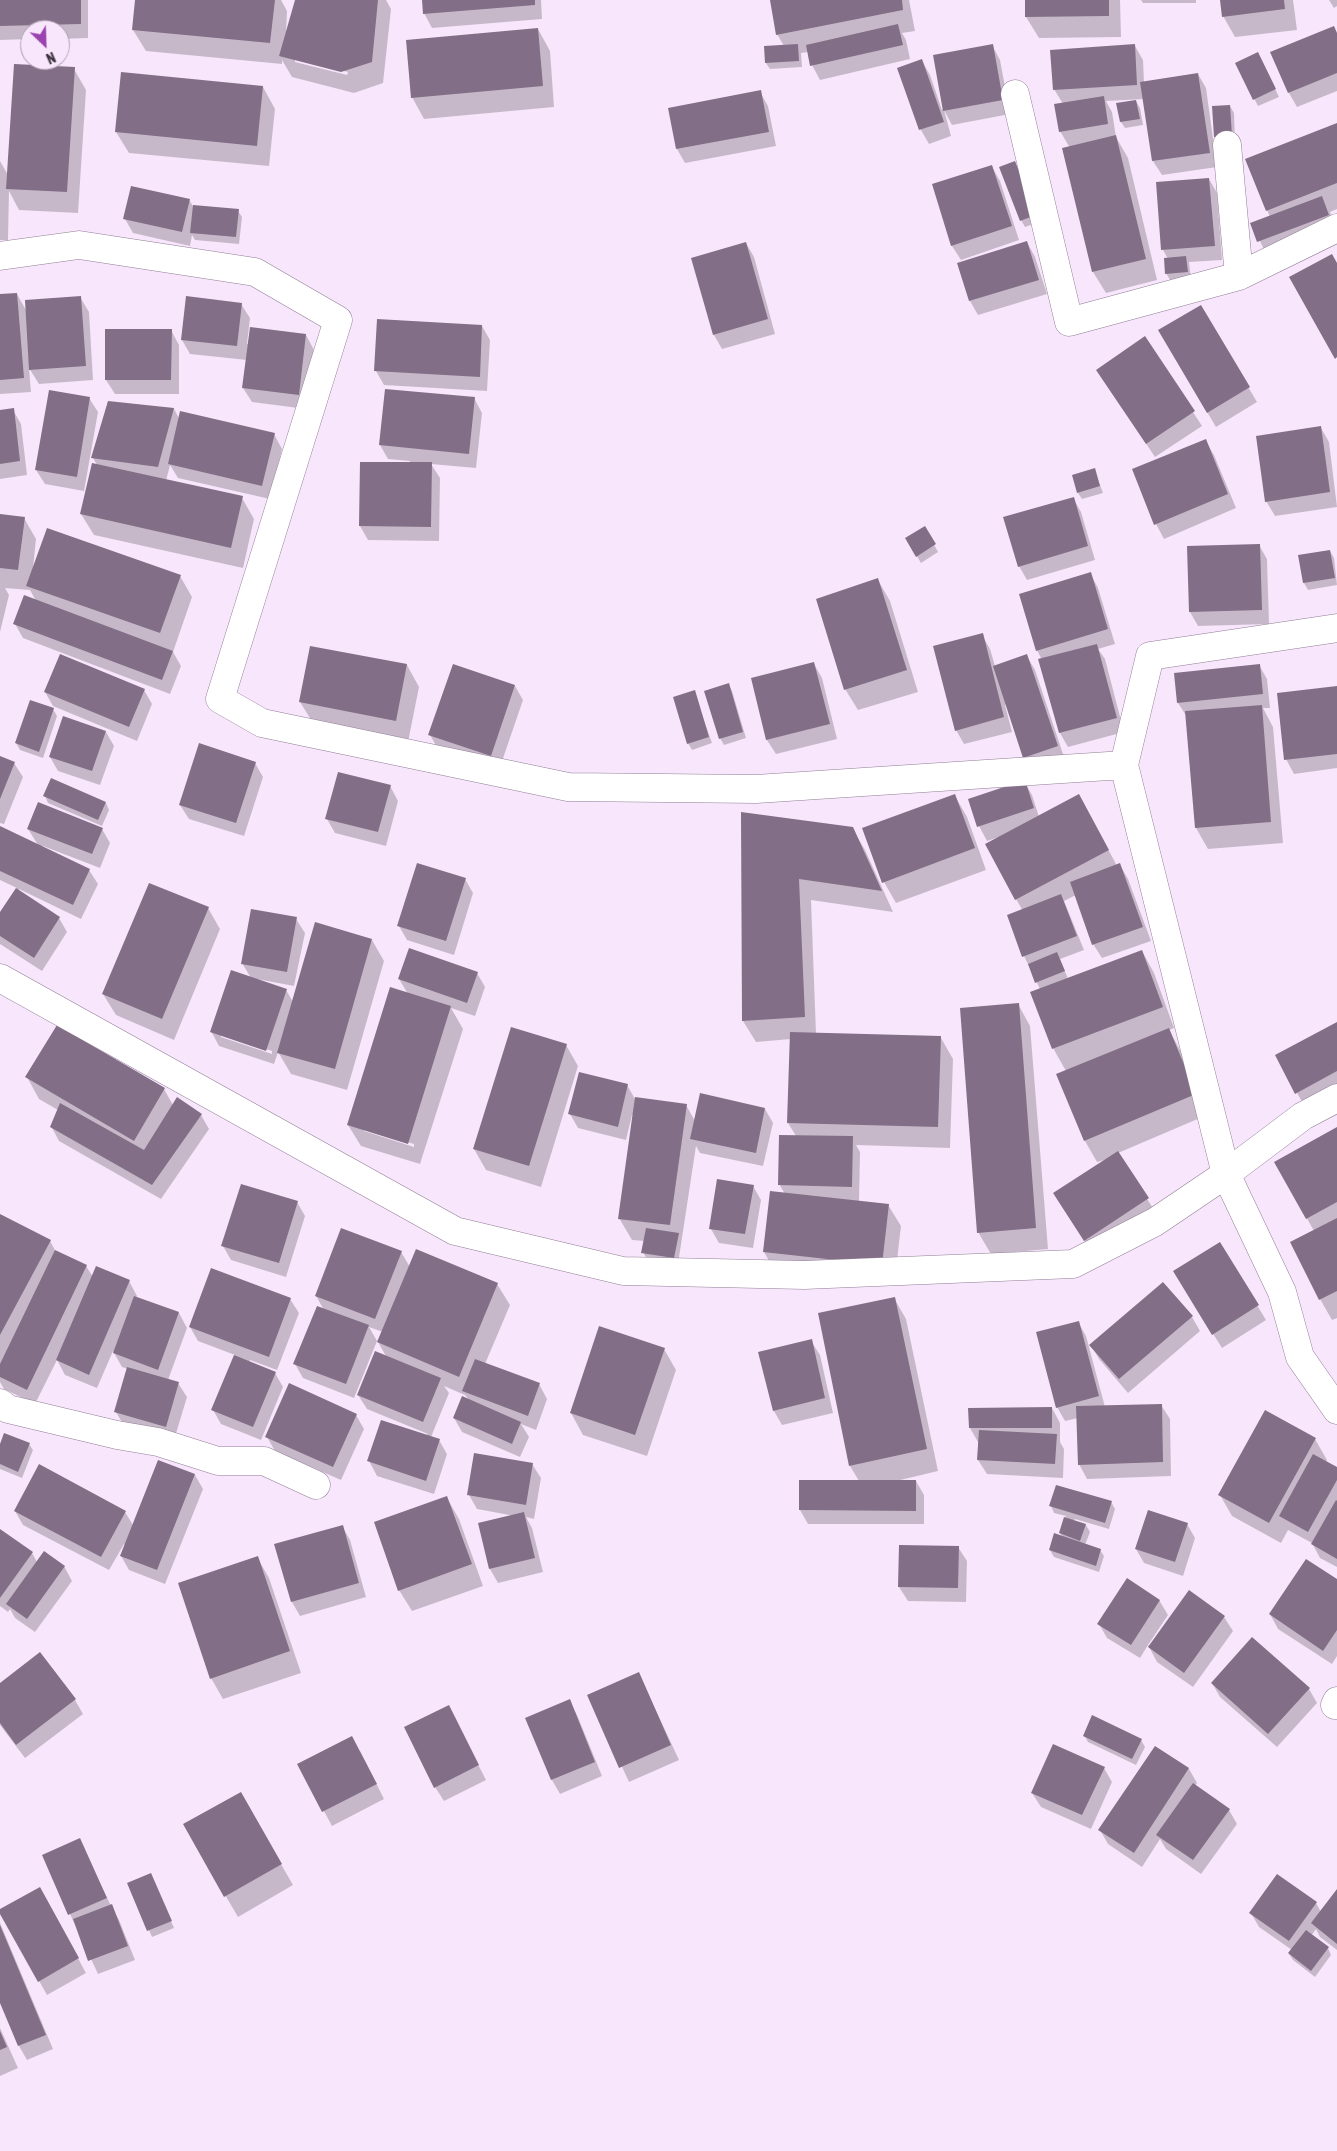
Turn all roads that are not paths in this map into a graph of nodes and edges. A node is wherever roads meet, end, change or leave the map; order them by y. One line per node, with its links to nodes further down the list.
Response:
1 (1015, 94): 5 (street)
2 (1227, 145): 5 (street)
3 (1337, 228): 5 (street)
4 (0, 256): 7 (street)
5 (1239, 276)
6 (1337, 628): 7 (street)
7 (1124, 765): 10 (street)
8 (0, 978): 10 (street)
9 (1337, 1098): 10 (street)
10 (1226, 1174): 12 (street)
11 (0, 1403): 13 (street)
12 (1337, 1410)
13 (316, 1485)

